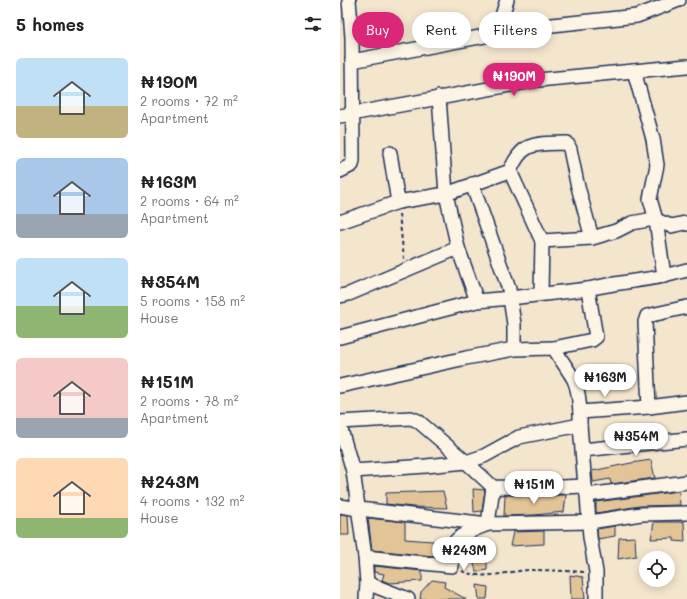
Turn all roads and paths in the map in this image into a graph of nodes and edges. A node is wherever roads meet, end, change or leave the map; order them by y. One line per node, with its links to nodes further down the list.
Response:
1 (507, 0): 4 (street)
2 (679, 0): 5 (street)
3 (347, 7): 5 (street)
4 (503, 12)
5 (352, 61): 9 (street)
6 (687, 66): 7 (street)
7 (634, 71): 8 (street); 16 (street)
8 (439, 98): 9 (street); 14 (street)
9 (346, 114): 11 (street)
10 (390, 152): 15 (street)
11 (340, 171)
12 (510, 171): 13 (street); 19 (street); 20 (street)
13 (472, 184): 14 (street); 28 (street)
14 (446, 194): 15 (street); 21 (street)
15 (398, 202): 17 (street); 22 (path)
16 (656, 220): 18 (street); 19 (street); 24 (street)
17 (340, 222)
18 (687, 224)
19 (592, 238): 20 (street)
20 (542, 241): 26 (street)
21 (458, 248): 22 (street); 29 (street)
22 (405, 270): 27 (street)
23 (687, 270): 24 (street)
24 (664, 276): 25 (street)
25 (588, 290): 26 (street); 32 (street)
26 (541, 293): 28 (street)
27 (340, 296)
28 (510, 298): 29 (street); 33 (street)
29 (477, 301): 31 (street)
30 (687, 307): 36 (street)
31 (340, 337)
32 (554, 348): 33 (street); 37 (street)
33 (514, 349): 34 (street)
34 (340, 386)
35 (687, 402): 36 (street)
36 (649, 407): 37 (street)
37 (580, 412): 39 (street)
38 (340, 422): 43 (street)
39 (580, 425): 42 (street); 43 (street)
40 (340, 426): 44 (street)
41 (687, 439): 42 (street)
42 (583, 450): 47 (street)
43 (466, 462): 44 (street); 46 (street)
44 (353, 470): 49 (street)
45 (687, 482): 47 (street)
46 (492, 486): 47 (street); 52 (street)
47 (586, 490): 51 (street)
48 (340, 506): 49 (street)
49 (359, 509): 52 (street); 53 (street)
50 (687, 513): 51 (street)
51 (590, 522): 52 (street); 55 (street)
52 (488, 524): 54 (street)
53 (365, 557): 54 (street); 56 (street)
54 (452, 566): 55 (path)
55 (596, 572): 59 (street)
56 (367, 583): 57 (street); 58 (street)
57 (366, 599)
58 (408, 599)
59 (596, 599)

